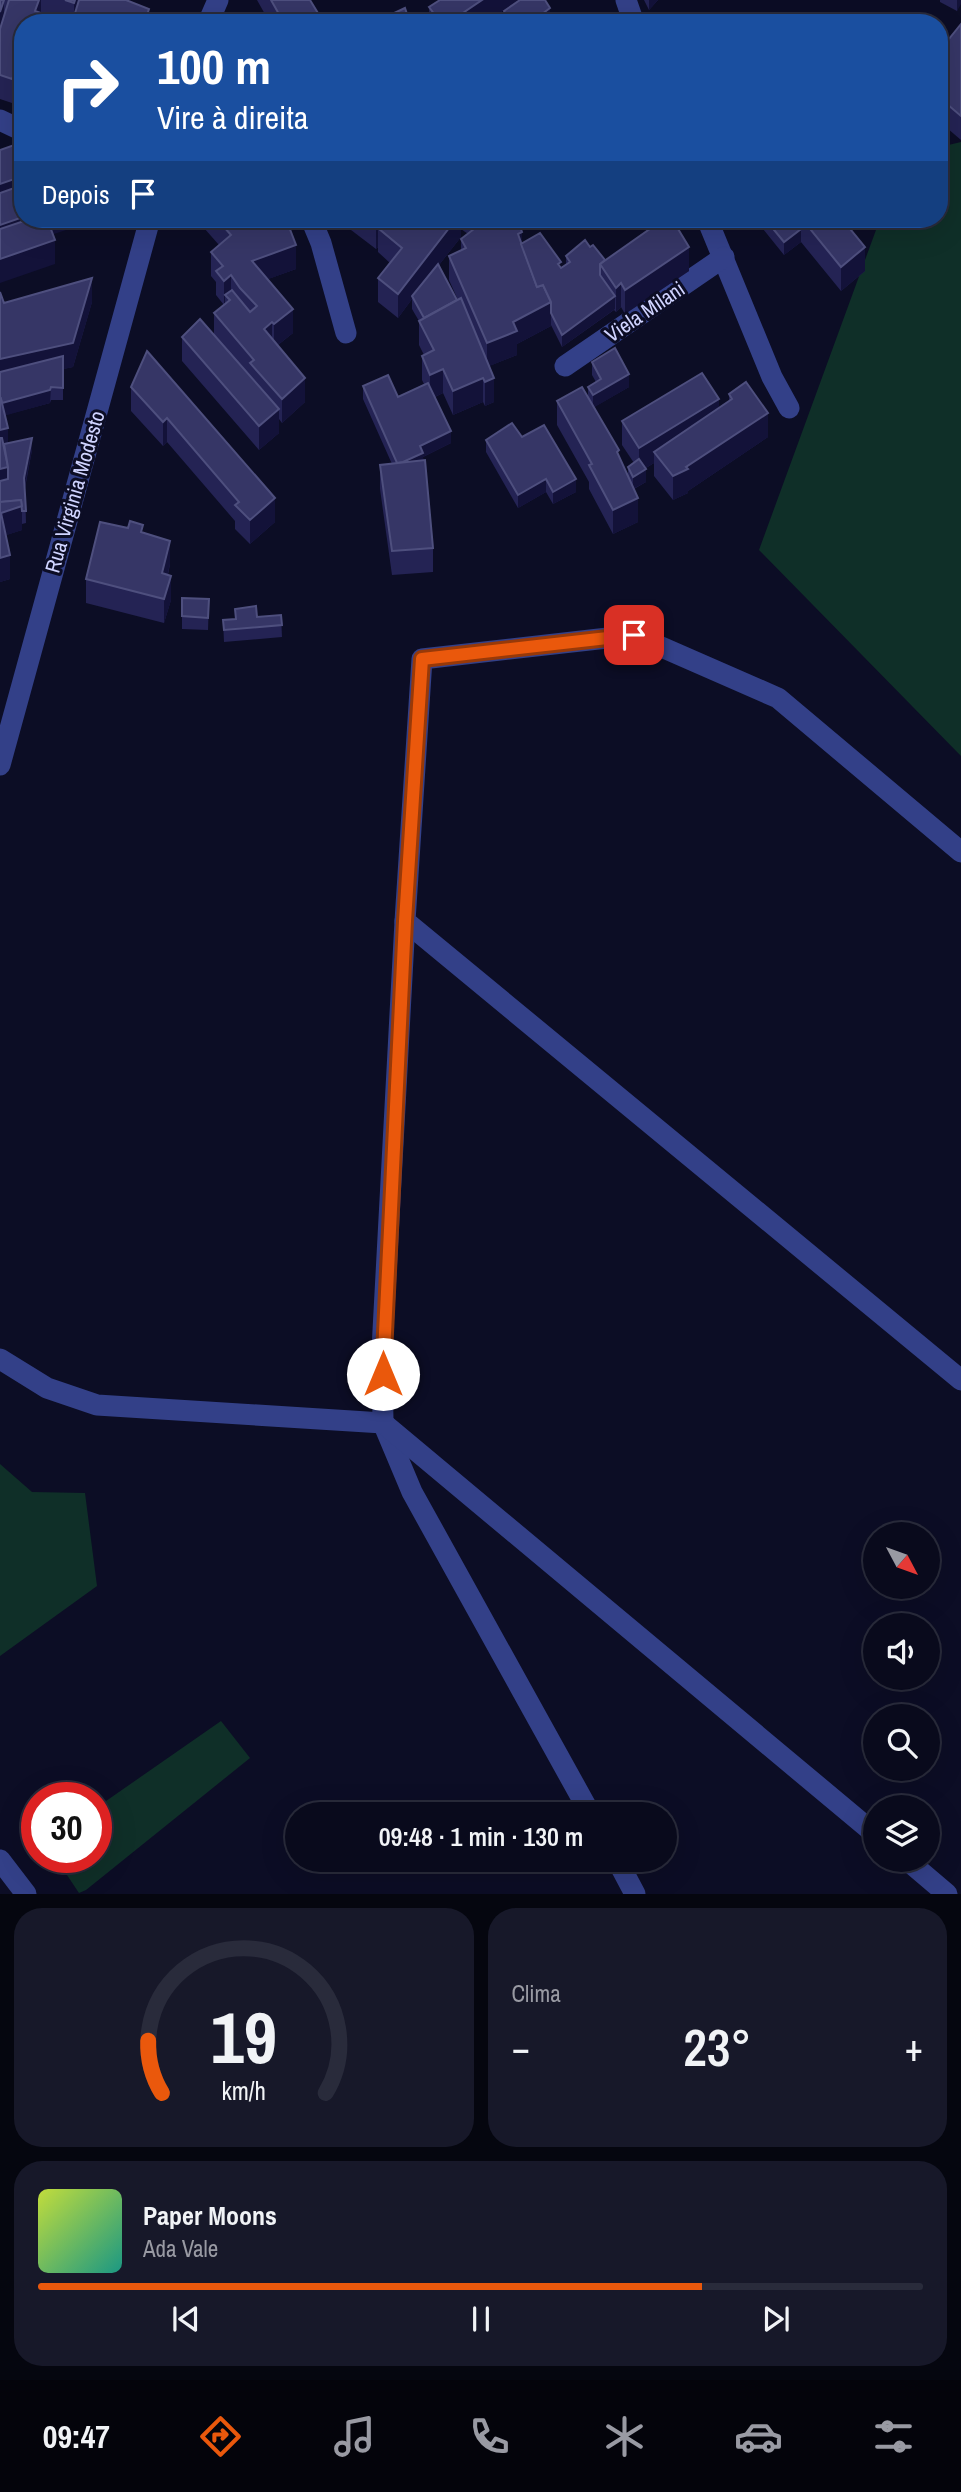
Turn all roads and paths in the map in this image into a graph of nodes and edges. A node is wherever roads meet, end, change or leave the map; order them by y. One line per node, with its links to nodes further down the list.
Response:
1 (148, 228): 8 (street, Rua Virginia Modesto)
2 (315, 228): 5 (street)
3 (711, 228): 4 (street)
4 (724, 257): 6 (street, Viela Milani); 7 (street)
5 (346, 333)
6 (565, 366)
7 (789, 408)
8 (0, 765)
9 (961, 852): 10 (street)
10 (405, 921): 12 (street); 13 (street)
11 (0, 1359): 13 (street)
12 (961, 1380)
13 (383, 1423): 14 (street); 15 (street)
14 (585, 1802)
15 (863, 1824)
16 (0, 1860): 19 (street)
17 (623, 1872): 20 (street)
18 (921, 1872): 21 (street)
19 (26, 1894)
20 (635, 1894)
21 (947, 1894)

